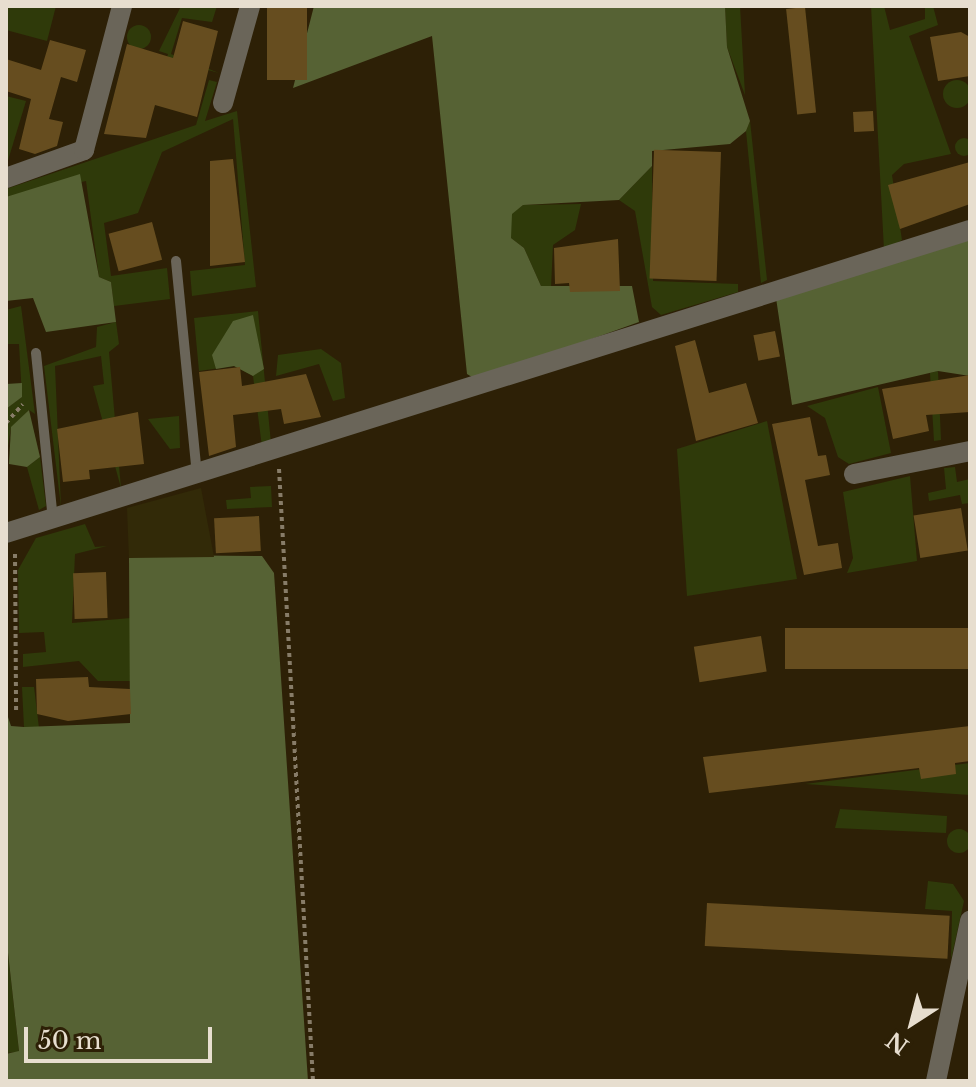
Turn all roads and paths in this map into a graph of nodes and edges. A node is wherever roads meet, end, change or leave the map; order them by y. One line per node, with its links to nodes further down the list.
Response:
1 (122, 6): 4 (street)
2 (250, 6): 3 (street)
3 (223, 103)
4 (6, 178)
5 (970, 230): 10 (street)
6 (176, 261): 13 (lane)
7 (36, 353): 8 (lane)
8 (41, 400): 9 (path); 14 (lane)
9 (6, 423)
10 (278, 451): 13 (street); 18 (path)
11 (970, 451): 12 (street)
12 (854, 474)
13 (197, 477): 14 (street)
14 (53, 519): 15 (street)
15 (15, 530): 16 (path)
16 (16, 711)
17 (970, 921): 19 (street)
18 (313, 1081)
19 (936, 1081)

